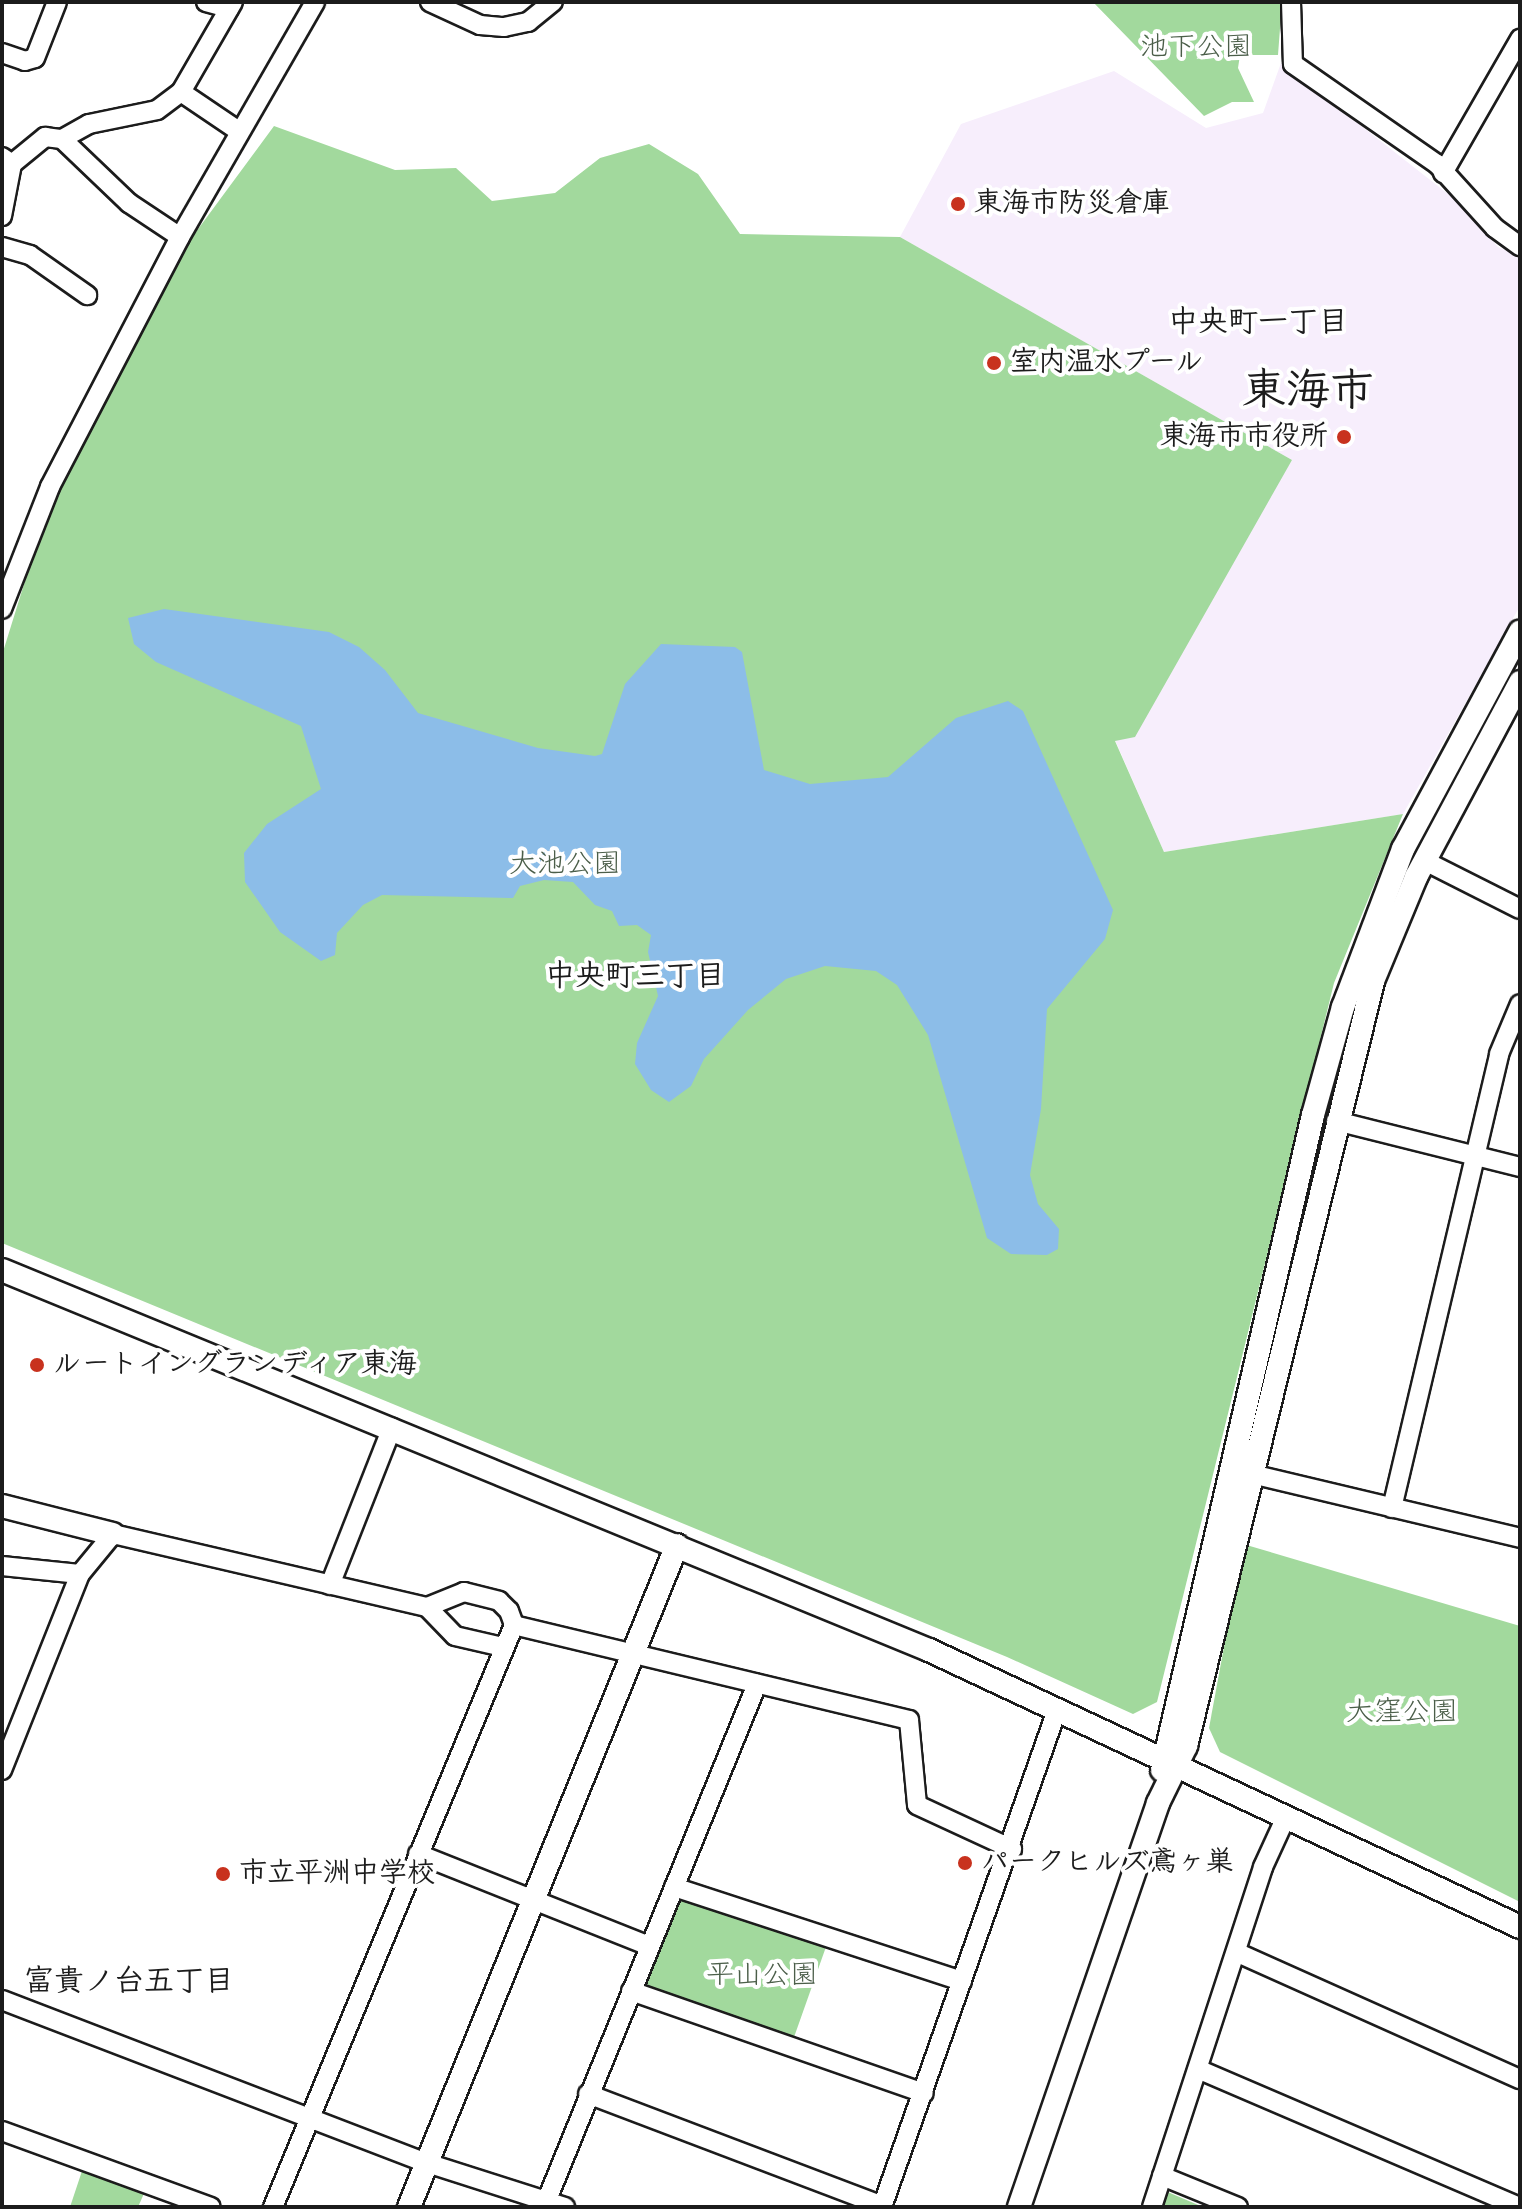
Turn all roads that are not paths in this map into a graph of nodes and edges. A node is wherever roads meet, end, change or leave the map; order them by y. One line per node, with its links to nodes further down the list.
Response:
1 (57, 2): 9 (street)
2 (206, 2): 7 (street)
3 (315, 2): 11 (street)
4 (430, 2): 5 (street)
5 (553, 2)
6 (1291, 2): 14 (street)
7 (231, 5): 10 (street)
8 (1520, 39): 14 (street)
9 (2, 53)
10 (181, 92): 11 (street); 12 (street)
11 (240, 132): 16 (street)
12 (62, 139): 13 (street); 16 (street)
13 (7, 161): 15 (street)
14 (1443, 173): 17 (street)
15 (2, 216)
16 (180, 237): 20 (street)
17 (1520, 246)
18 (2, 247): 19 (street)
19 (87, 295)
20 (2, 609)
21 (1516, 646): 46 (street)
22 (1520, 682): 23 (street)
23 (1425, 861): 24 (street); 26 (street)
24 (1520, 909)
25 (1520, 1004): 27 (street)
26 (1336, 1121): 27 (street); 31 (street)
27 (1475, 1155): 28 (street); 33 (street)
28 (1520, 1167)
29 (2, 1270): 30 (street)
30 (392, 1428): 36 (street); 39 (street)
31 (1252, 1474): 33 (street); 46 (street)
32 (2, 1506): 34 (street)
33 (1392, 1508): 35 (street)
34 (113, 1534): 38 (street); 39 (street)
35 (1520, 1537)
36 (677, 1545): 43 (street); 45 (street)
37 (3, 1571): 38 (street)
38 (80, 1574): 47 (street)
39 (330, 1585): 40 (street)
40 (427, 1607): 41 (street); 42 (street)
41 (514, 1625): 42 (street); 43 (street)
42 (503, 1647): 50 (street)
43 (634, 1655): 44 (street); 52 (street)
44 (757, 1684): 49 (street); 51 (street)
45 (1057, 1710): 46 (street); 49 (street)
46 (1172, 1760): 48 (street); 73 (street)
47 (2, 1770)
48 (1286, 1817): 53 (street); 55 (street)
49 (1012, 1849): 56 (street)
50 (418, 1854): 52 (street); 63 (street)
51 (674, 1887): 54 (street); 56 (street)
52 (533, 1898): 54 (street); 65 (street)
53 (1520, 1927)
54 (649, 1946): 57 (street)
55 (1238, 1953): 59 (street); 60 (street)
56 (962, 1981): 61 (street)
57 (631, 1991): 61 (street); 62 (street)
58 (2, 2000): 63 (street)
59 (1200, 2070): 66 (street); 76 (street)
60 (1520, 2079)
61 (924, 2093): 68 (street)
62 (588, 2094): 67 (street); 68 (street)
63 (308, 2118): 65 (street); 70 (street)
64 (2, 2131): 69 (street)
65 (427, 2163): 67 (street); 71 (street)
66 (1162, 2176): 74 (street); 75 (street)
67 (545, 2204): 72 (street)
68 (883, 2206)
69 (211, 2207)
70 (273, 2207)
71 (409, 2207)
72 (565, 2207)
73 (1019, 2207)
74 (1152, 2207)
75 (1238, 2207)
76 (1519, 2207)

